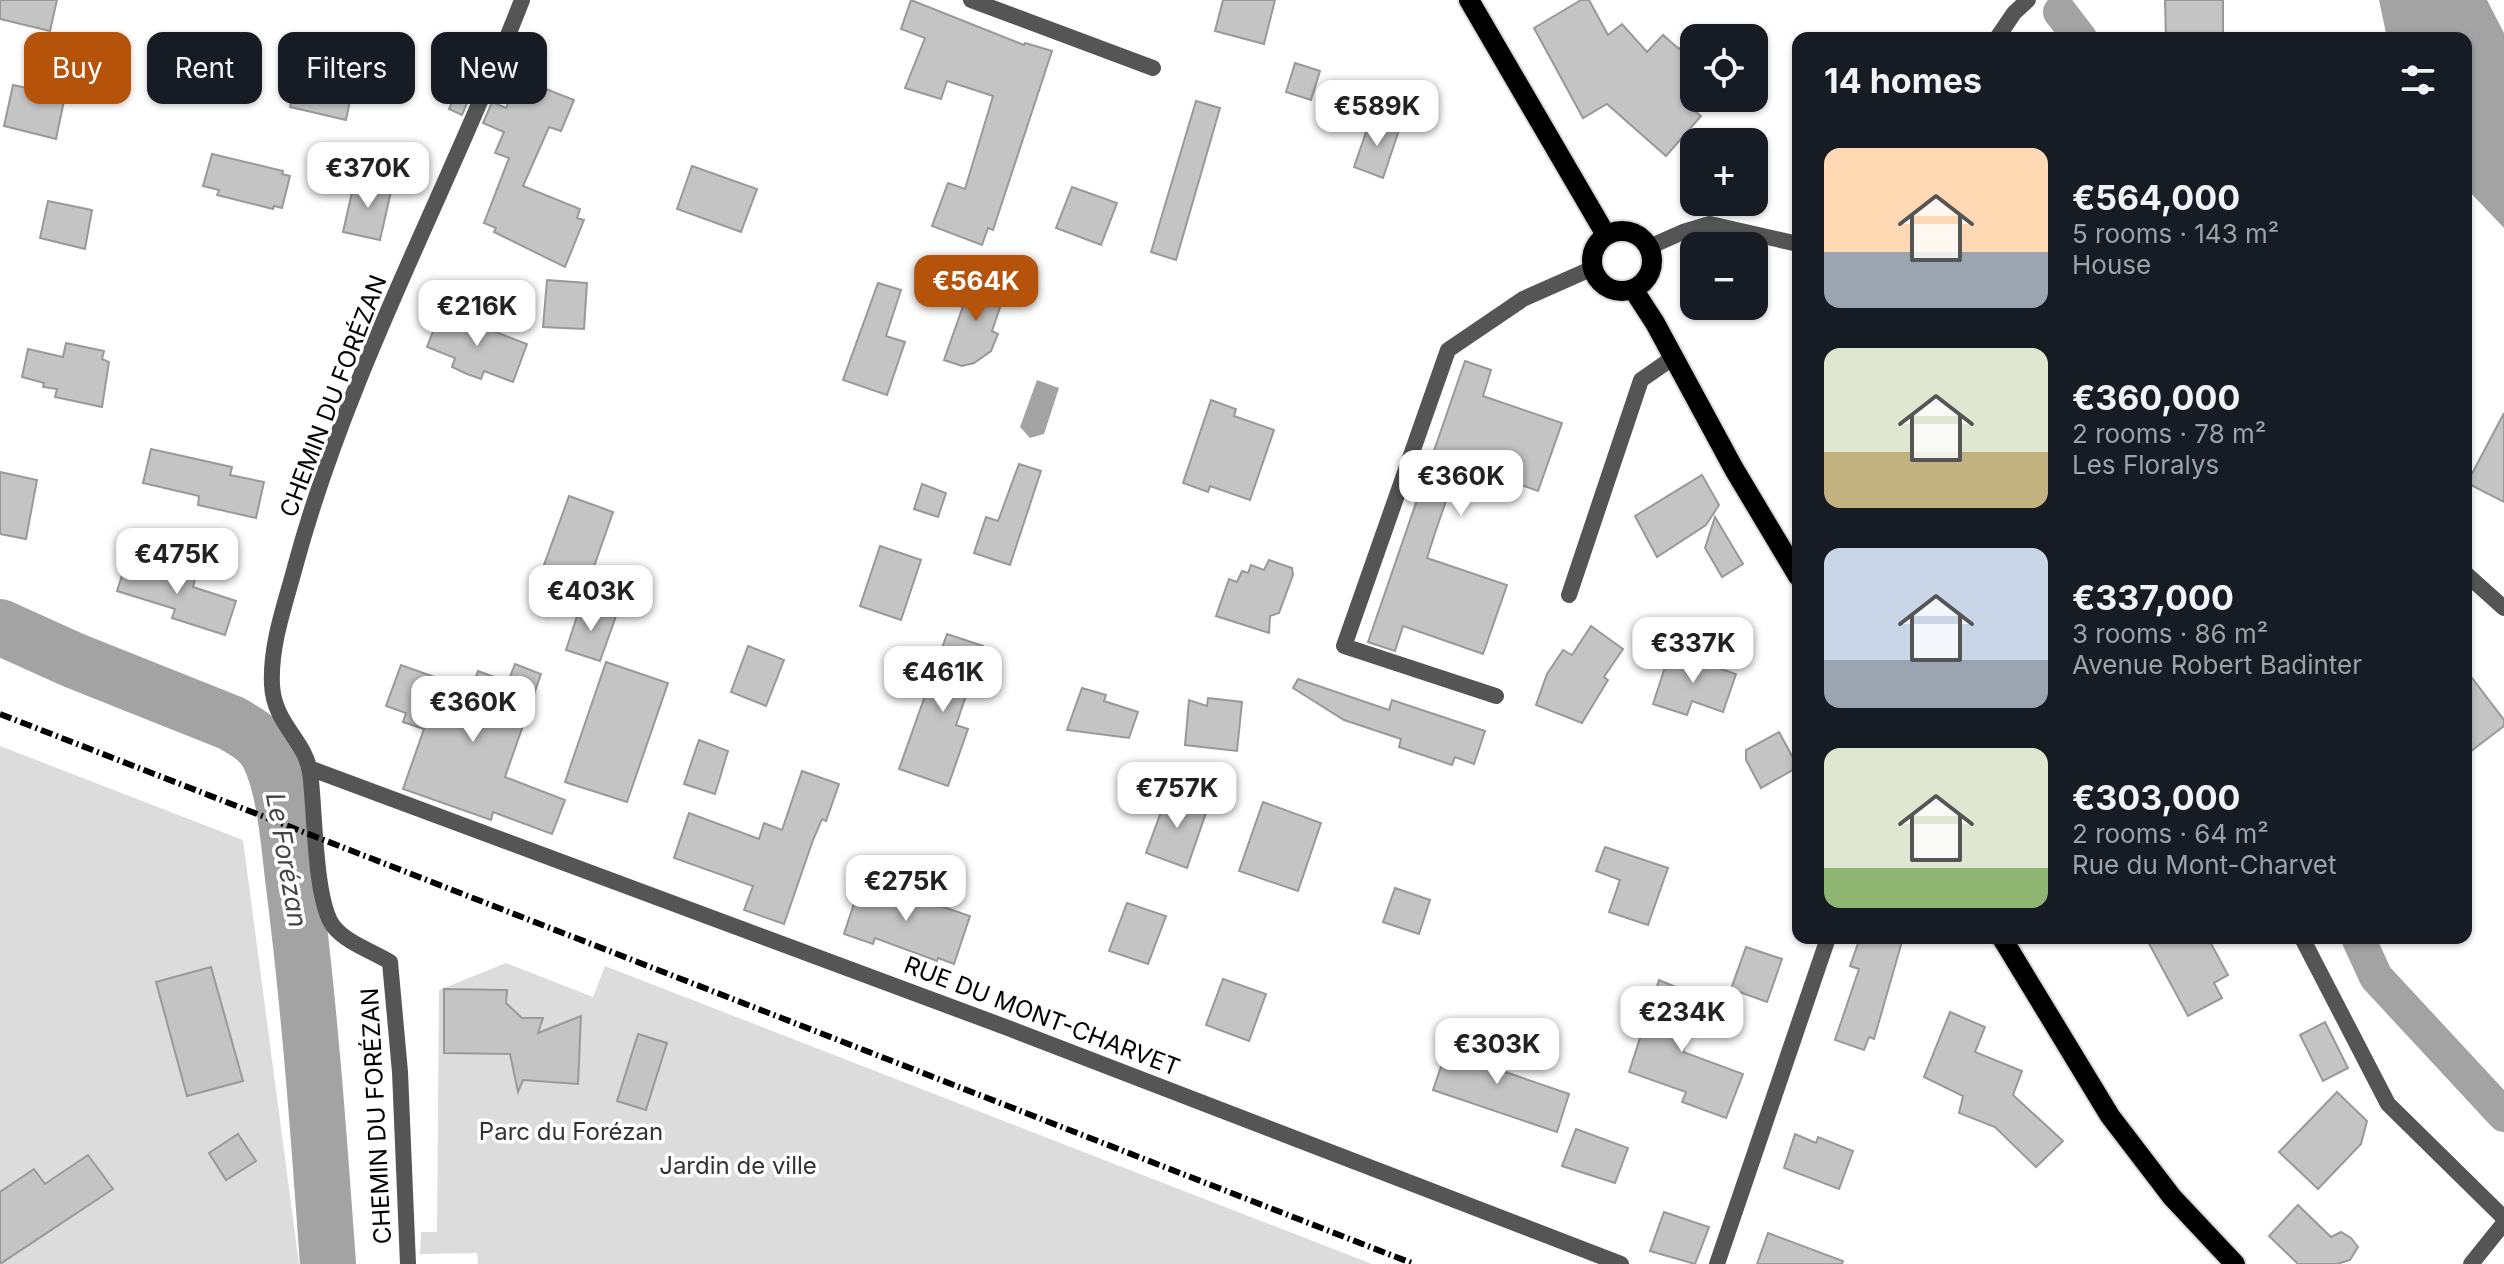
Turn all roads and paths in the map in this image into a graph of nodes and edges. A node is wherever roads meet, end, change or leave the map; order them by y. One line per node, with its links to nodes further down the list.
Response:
1 (522, 0): 18 (street, CHEMIN DU FORÉZAN)
2 (971, 0): 6 (street)
3 (1469, 0): 7 (main road)
4 (2028, 0): 5 (street)
5 (2001, 32)
6 (1153, 68)
7 (1606, 235): 9 (main road); 10 (main road)
8 (1792, 243): 9 (street)
9 (1649, 247): 11 (main road)
10 (1593, 268): 11 (main road); 17 (street)
11 (1633, 289): 12 (main road)
12 (1674, 357): 13 (main road); 15 (street)
13 (1792, 566)
14 (2472, 579): 16 (street)
15 (1569, 595)
16 (2504, 608)
17 (1496, 696)
18 (309, 768): 24 (street, CHEMIN DU FORÉZAN); 25 (street, RUE DU MONT-CHARVET)
19 (1826, 944): 26 (street)
20 (2006, 944): 23 (main road)
21 (2305, 944): 22 (street)
22 (2504, 1221): 28 (street)
23 (2229, 1257): 27 (main road)
24 (408, 1264)
25 (1621, 1264)
26 (1717, 1264)
27 (2244, 1264)
28 (2471, 1264)

